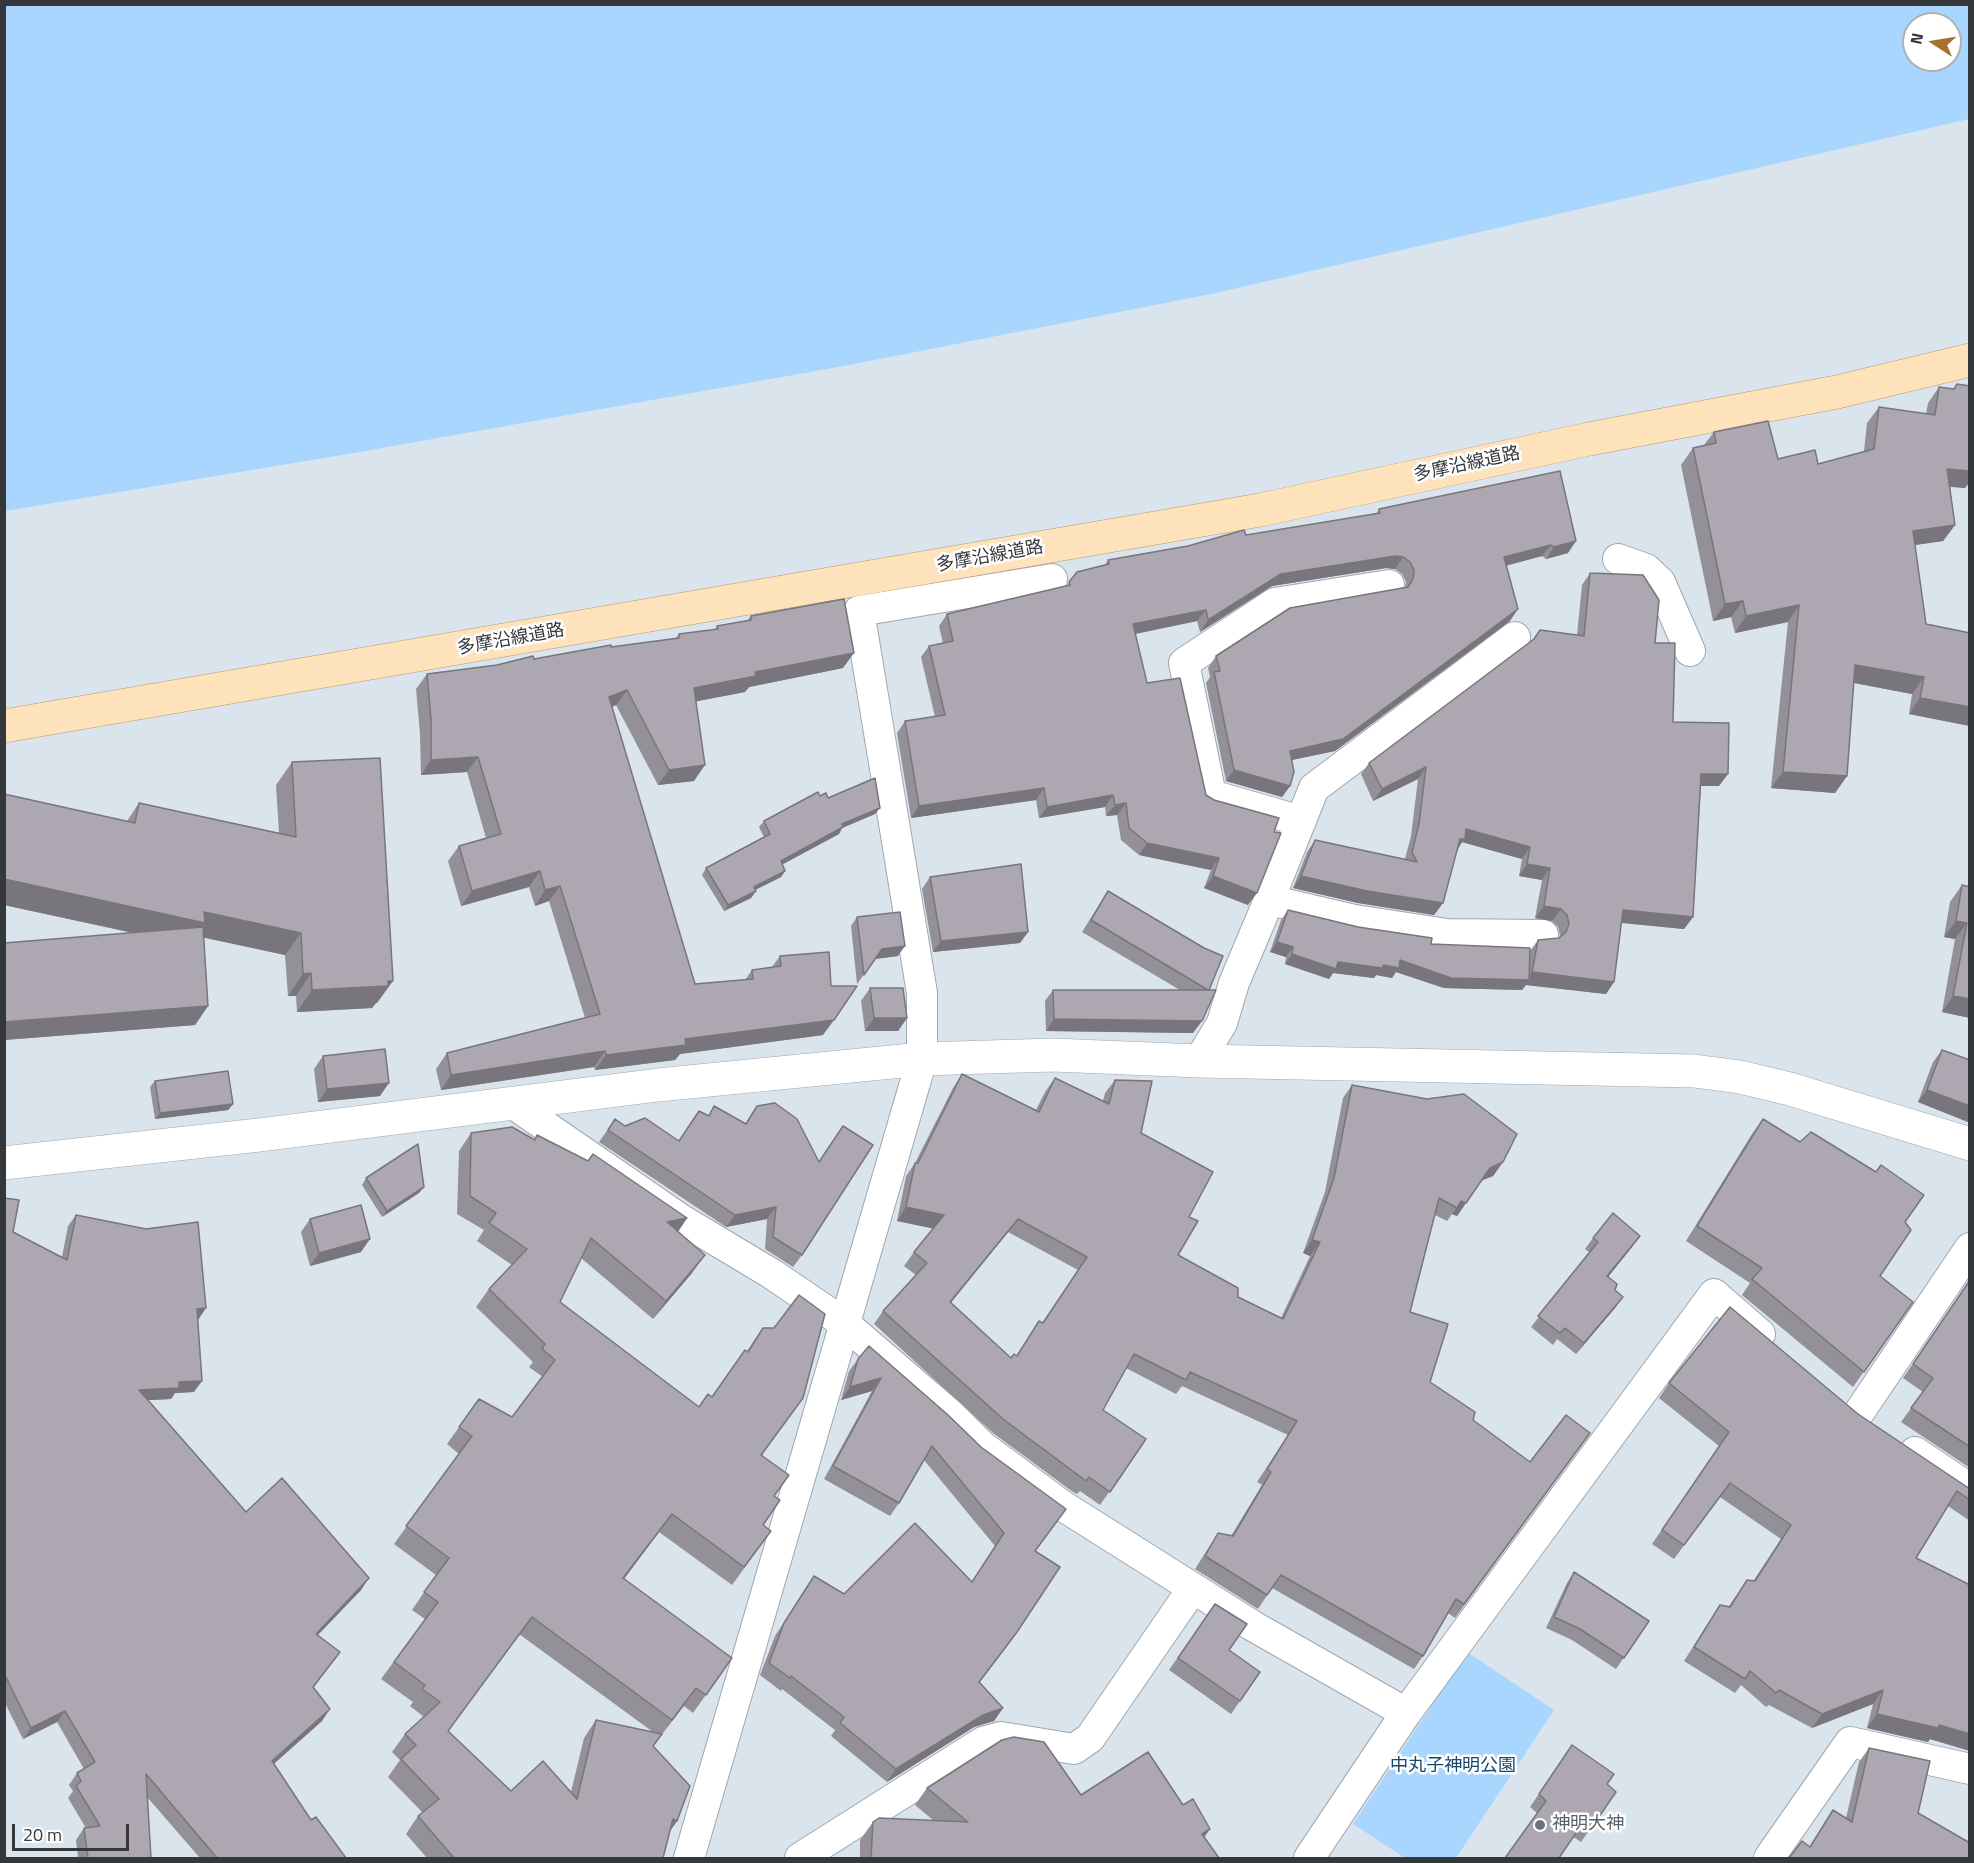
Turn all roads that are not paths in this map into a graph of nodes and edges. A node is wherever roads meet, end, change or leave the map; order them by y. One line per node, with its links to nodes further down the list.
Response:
1 (1970, 360): 7 (main road, 多摩沿線道路)
2 (1618, 559): 6 (street)
3 (1052, 579): 11 (street)
4 (1389, 585): 8 (street)
5 (1515, 637): 8 (street)
6 (1690, 651)
7 (4, 726)
8 (1301, 821): 9 (street)
9 (1269, 900): 10 (street); 12 (street)
10 (1543, 935)
11 (922, 1059): 12 (street); 13 (street); 17 (street)
12 (1199, 1061): 14 (street)
13 (512, 1103): 15 (street); 17 (street)
14 (1970, 1144)
15 (4, 1163)
16 (1970, 1248): 19 (street)
17 (844, 1323): 20 (street); 23 (street)
18 (1781, 1352): 21 (street)
19 (1970, 1489)
20 (1193, 1588): 21 (street); 24 (street)
21 (1406, 1713): 25 (street)
22 (1970, 1769): 26 (street)
23 (689, 1858)
24 (800, 1858)
25 (1309, 1858)
26 (1769, 1858)

